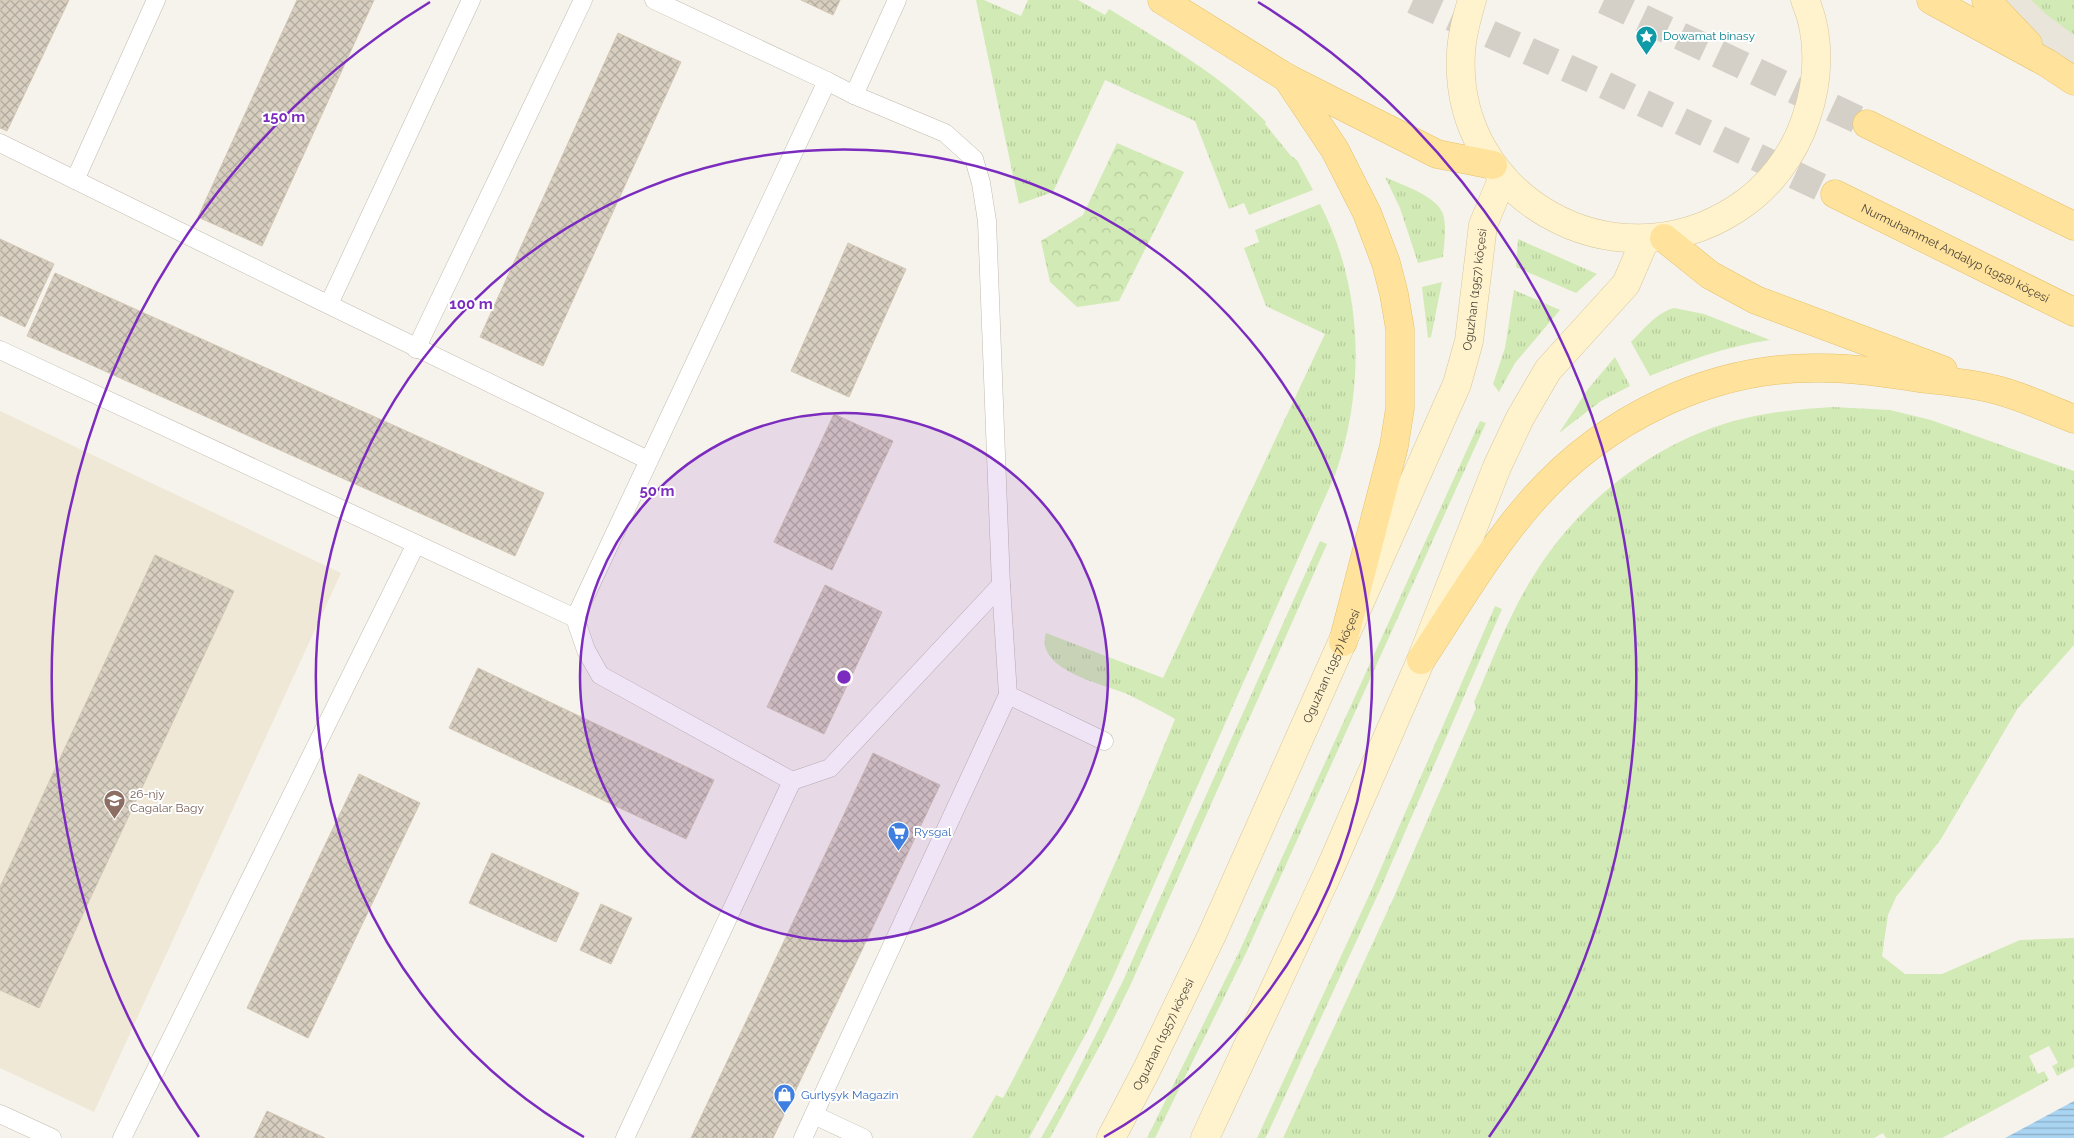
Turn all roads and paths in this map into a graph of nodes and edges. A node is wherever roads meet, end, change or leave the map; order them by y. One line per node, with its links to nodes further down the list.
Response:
1 (156, 0): 19 (lane)
2 (471, 0): 23 (lane)
3 (583, 0): 25 (lane)
4 (654, 0): 13 (lane)
5 (896, 0): 15 (lane)
6 (1162, 0): 12 (main road)
7 (1472, 0): 18 (main road)
8 (1805, 0): 22 (main road)
9 (1931, 0): 11 (main road)
10 (1986, 0): 11 (main road)
11 (2046, 63): 14 (main road)
12 (1287, 78): 18 (main road); 33 (main road)
13 (827, 81): 15 (lane); 29 (lane)
14 (2074, 81)
15 (854, 95): 31 (lane)
16 (1866, 124): 21 (main road)
17 (0, 143): 19 (lane)
18 (1498, 171): 22 (main road); 33 (main road, Oguzhan (1957) köçesi)
19 (75, 180): 23 (lane)
20 (1835, 194): 24 (main road, Nurmuhammet Andalyp (1958) köçesi)
21 (2074, 226)
22 (1655, 239): 27 (main road); 34 (main road)
23 (329, 304): 25 (lane)
24 (2074, 312)
25 (416, 349): 29 (lane)
26 (0, 350): 30 (lane)
27 (1994, 388): 28 (main road); 34 (main road)
28 (2074, 419)
29 (648, 460): 32 (lane)
30 (416, 544): 32 (lane); 41 (lane)
31 (1001, 585): 35 (lane); 37 (lane)
32 (575, 618): 37 (lane)
33 (1343, 642): 45 (main road, Oguzhan (1957) köçesi)
34 (1421, 660): 46 (main road)
35 (1008, 695): 36 (lane); 39 (lane)
36 (1104, 741)
37 (792, 781): 42 (lane)
38 (0, 1114): 40 (lane)
39 (814, 1114): 43 (lane); 44 (lane)
40 (52, 1138)
41 (122, 1138)
42 (626, 1138)
43 (803, 1138)
44 (863, 1138)
45 (1111, 1138)
46 (1205, 1138)

